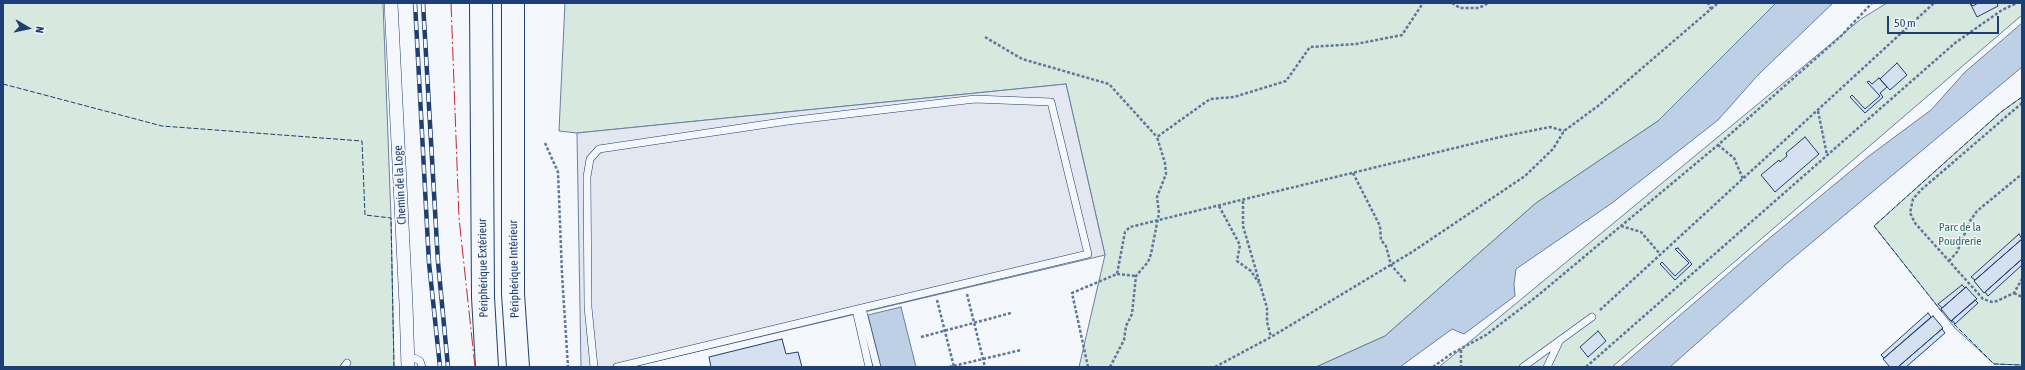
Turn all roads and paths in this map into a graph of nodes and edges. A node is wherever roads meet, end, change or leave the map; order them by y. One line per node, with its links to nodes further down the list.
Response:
1 (391, 3): 51 (street, Chemin de la Loge)
2 (481, 3): 54 (highway, Périphérique Extérieur)
3 (513, 3): 55 (highway, Périphérique Intérieur)
4 (1423, 3): 17 (path)
5 (1452, 3): 6 (path)
6 (1488, 3)
7 (1708, 3): 12 (path)
8 (1718, 3): 12 (path)
9 (1872, 3): 19 (path)
10 (1934, 3): 15 (path)
11 (2017, 3): 20 (path)
12 (1711, 9): 16 (path)
13 (985, 37): 17 (path)
14 (2022, 103): 29 (path)
15 (1818, 110): 20 (path); 23 (path)
16 (1564, 131): 21 (path); 30 (path)
17 (1157, 137): 26 (path)
18 (545, 143): 56 (path)
19 (1718, 145): 23 (path); 27 (path)
20 (1827, 155): 70 (path)
21 (1353, 173): 24 (path); 30 (path)
22 (2022, 174): 29 (path)
23 (1743, 179): 28 (path)
24 (1243, 201): 25 (path); 36 (path)
25 (1219, 206): 26 (path); 36 (path)
26 (1158, 221): 31 (path); 32 (path)
27 (1621, 226): 28 (path); 49 (path)
28 (1660, 254): 42 (path)
29 (1949, 261): 38 (path)
30 (1390, 265): 34 (path); 46 (path)
31 (1117, 274): 32 (path); 63 (path)
32 (1136, 276): 64 (path)
33 (2022, 279): 38 (path)
34 (1406, 282)
35 (965, 284): 37 (lane); 43 (path); 57 (lane)
36 (1261, 286): 46 (path)
37 (939, 290): 40 (lane); 44 (path)
38 (2014, 293): 39 (path)
39 (2022, 297)
40 (859, 309): 58 (lane); 59 (lane); 60 (lane)
41 (1011, 313): 43 (path)
42 (1592, 317): 47 (lane)
43 (974, 322): 44 (path); 50 (path)
44 (945, 330): 45 (path); 52 (path)
45 (921, 337)
46 (1271, 337): 65 (path)
47 (1559, 341): 68 (lane); 69 (lane)
48 (1021, 350): 50 (path)
49 (1461, 350): 66 (path); 67 (path)
50 (983, 359): 52 (path); 62 (path)
51 (407, 362): 53 (lane)
52 (954, 366): 61 (path)
53 (422, 367)
54 (487, 367)
55 (518, 367)
56 (568, 367)
57 (594, 367)
58 (617, 367)
59 (869, 367)
60 (877, 367)
61 (949, 367)
62 (985, 367)
63 (1088, 367)
64 (1110, 367)
65 (1215, 367)
66 (1433, 367)
67 (1462, 367)
68 (1523, 367)
69 (1547, 367)
70 (1586, 367)

